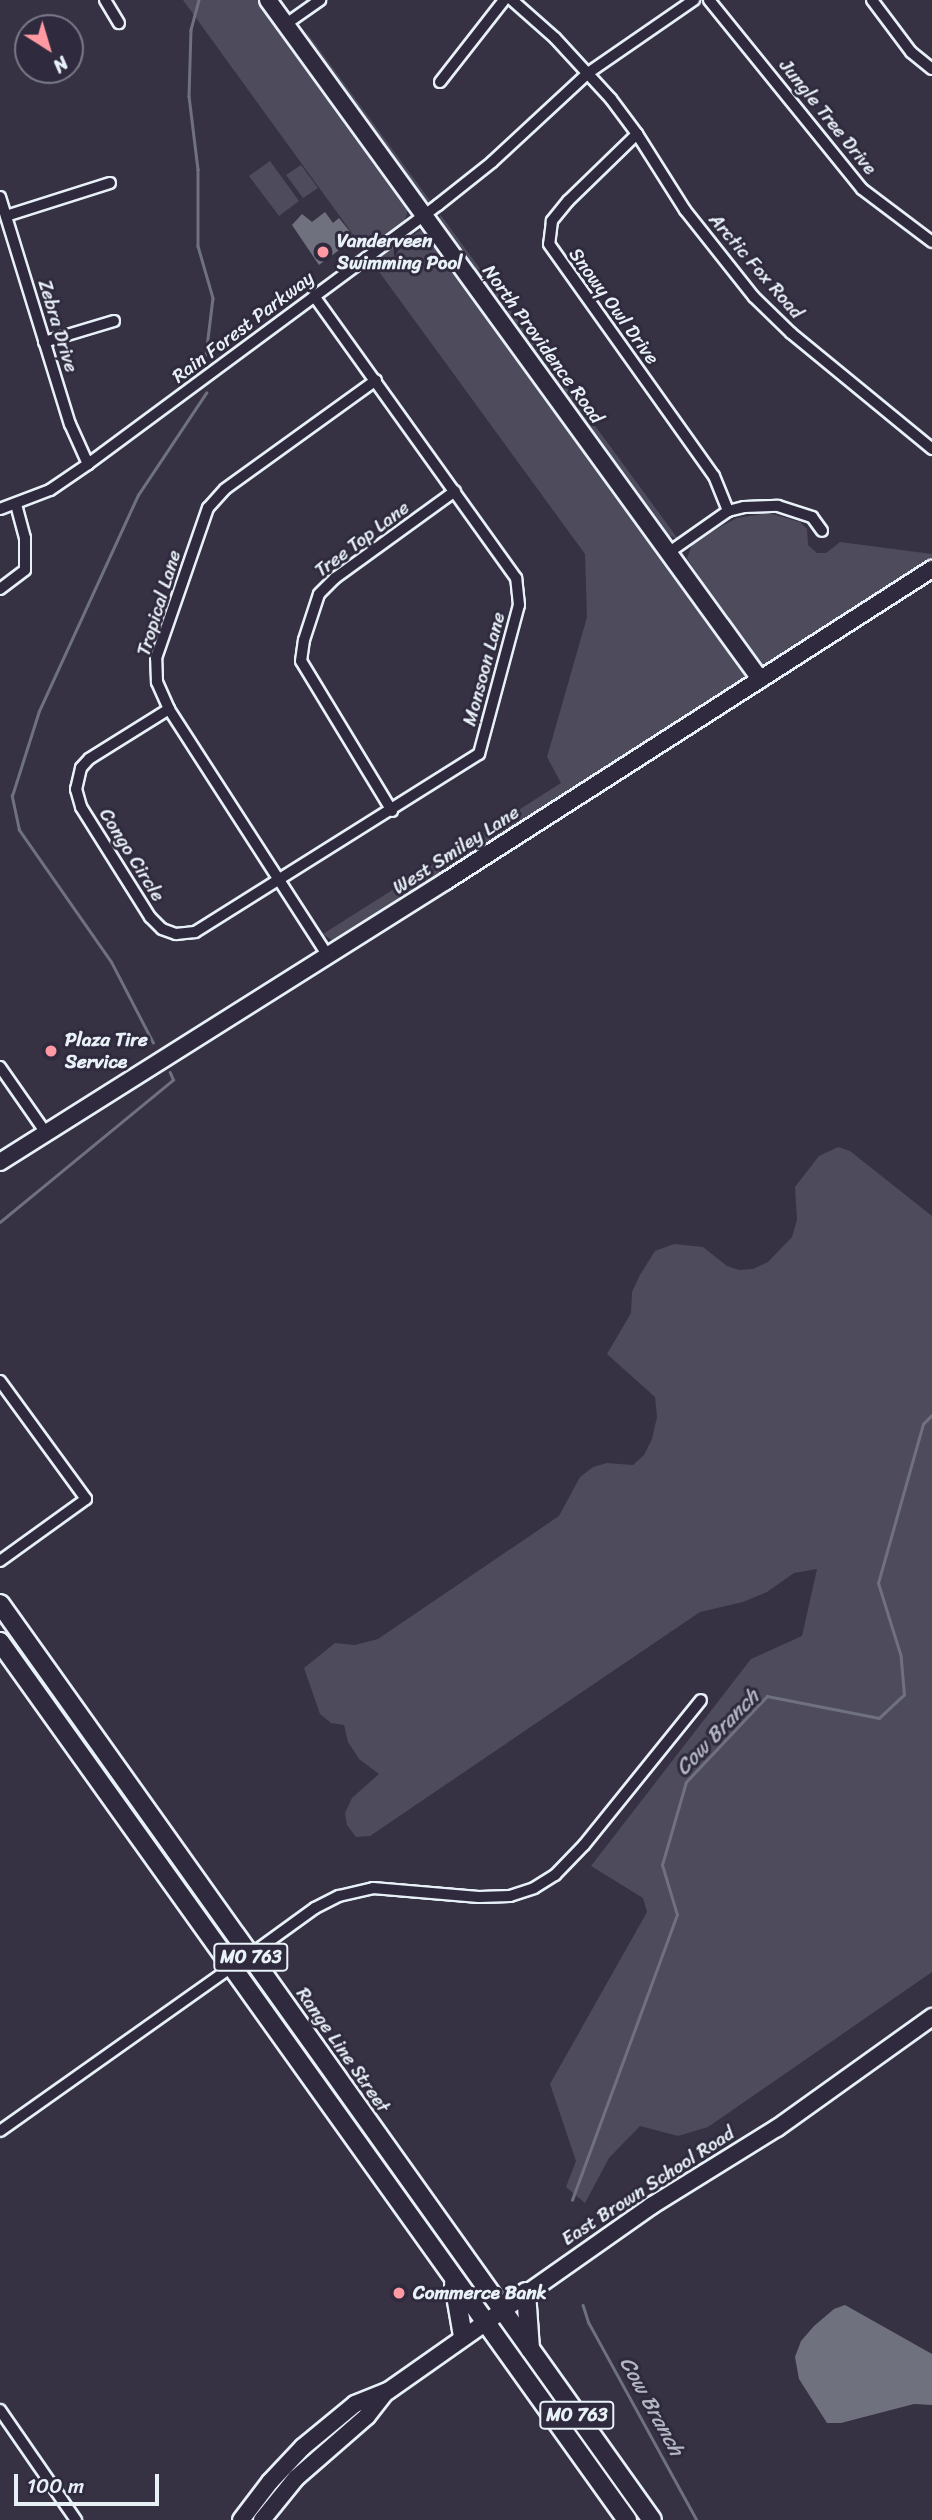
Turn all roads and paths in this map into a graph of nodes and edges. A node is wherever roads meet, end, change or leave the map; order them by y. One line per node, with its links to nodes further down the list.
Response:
1 (105, 0): 9 (street)
2 (268, 0): 10 (street, North Providence Road)
3 (320, 0): 10 (street)
4 (503, 0): 13 (street)
5 (512, 0): 12 (street, Arctic Fox Road)
6 (694, 0): 12 (street, Rain Forest Parkway)
7 (709, 0): 19 (street, Jungle Tree Drive)
8 (872, 0): 11 (street)
9 (119, 23)
10 (286, 24): 17 (street, North Providence Road)
11 (932, 69)
12 (588, 73): 14 (street, Arctic Fox Road); 17 (street, Rain Forest Parkway)
13 (440, 82)
14 (637, 134): 24 (street, Arctic Fox Road); 29 (street, Snowy Owl Drive)
15 (110, 183): 18 (street)
16 (0, 197): 18 (street, Zebra Drive)
17 (424, 215): 20 (street, Rain Forest Parkway); 31 (street, North Providence Road)
18 (6, 216): 22 (street, Zebra Drive)
19 (932, 242)
20 (314, 296): 23 (street, Monsoon Lane); 25 (street, Rain Forest Parkway)
21 (114, 321): 22 (street)
22 (44, 342): 25 (street, Zebra Drive)
23 (376, 380): 26 (street, Monsoon Lane); 35 (street, Tropical Lane)
24 (932, 449)
25 (88, 464): 27 (street, Rain Forest Parkway)
26 (454, 491): 36 (street, Monsoon Lane); 36 (street, Tree Top Lane)
27 (16, 503): 28 (street, Rain Forest Parkway); 33 (street)
28 (0, 509)
29 (728, 511): 30 (street); 31 (street)
30 (822, 531)
31 (668, 553): 34 (street, North Providence Road)
32 (932, 569): 34 (street, West Smiley Lane)
33 (0, 590)
34 (760, 679): 38 (street, West Smiley Lane)
35 (169, 709): 37 (street, Tropical Lane); 37 (street, Congo Circle)
36 (392, 811): 37 (street, Monsoon Lane)
37 (281, 881): 38 (street, Tropical Lane)
38 (328, 956): 40 (street, West Smiley Lane)
39 (0, 1067): 40 (street)
40 (46, 1133): 41 (street, West Smiley Lane)
41 (0, 1162)
42 (0, 1381): 43 (street)
43 (0, 1561)
44 (0, 1604): 47 (main road, Range Line Street / MO 763)
45 (0, 1620): 47 (main road)
46 (0, 1642): 49 (main road, MO 763)
47 (30, 1646): 50 (main road, Range Line Street / MO 763)
48 (701, 1700): 50 (street)
49 (194, 1914): 50 (main road); 51 (main road, MO 763)
50 (250, 1955): 53 (main road, Range Line Street / MO 763)
51 (232, 1966): 53 (main road); 54 (street); 55 (main road, MO 763)
52 (932, 2017): 56 (street, East Brown School Road)
53 (303, 2030): 57 (main road, Range Line Street / MO 763)
54 (0, 2132)
55 (453, 2277): 58 (main road, MO 763); 59 (main road)
56 (526, 2292): 57 (street, East Brown School Road); 60 (main road)
57 (502, 2309): 58 (street, East Brown School Road); 60 (main road, Range Line Street / MO 763)
58 (484, 2321): 59 (street, East Brown School Road); 66 (main road, MO 763)
59 (463, 2336): 61 (street, East Brown School Road)
60 (530, 2349): 67 (main road, Range Line Street / MO 763)
61 (388, 2390): 64 (street, East Brown School Road); 65 (street, East Brown School Road)
62 (0, 2410): 63 (street)
63 (76, 2520)
64 (242, 2520)
65 (262, 2520)
66 (626, 2520)
67 (652, 2520)

